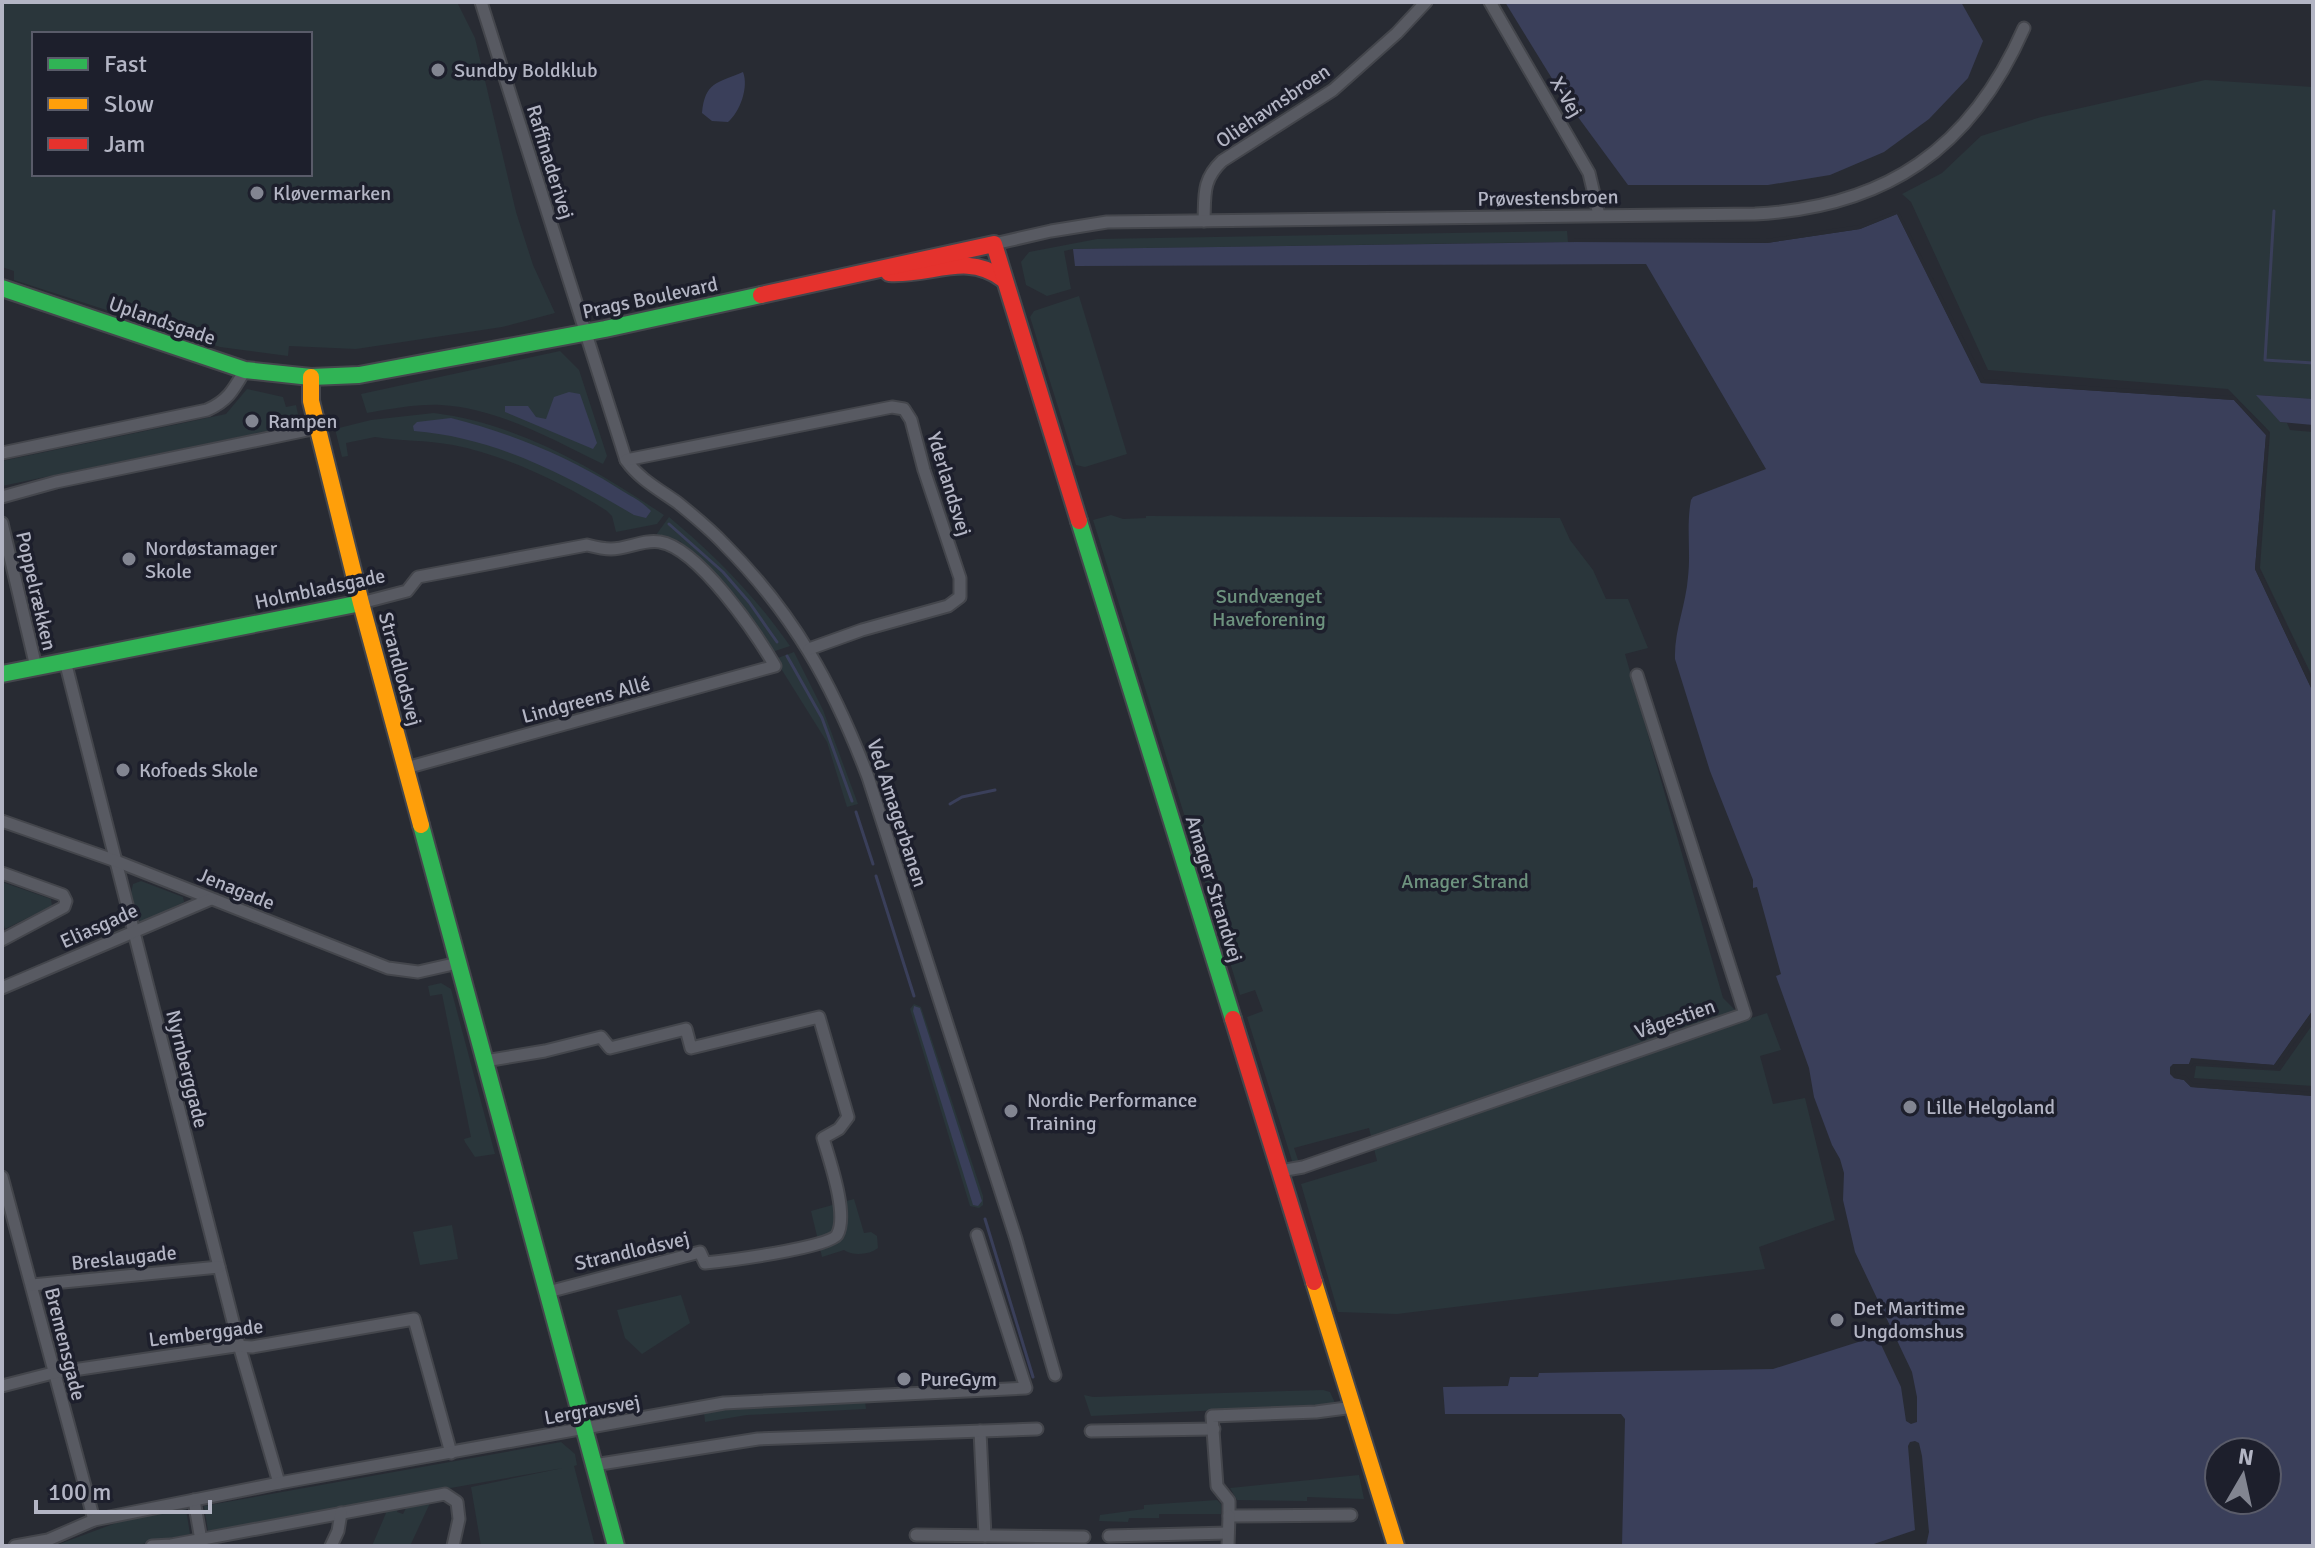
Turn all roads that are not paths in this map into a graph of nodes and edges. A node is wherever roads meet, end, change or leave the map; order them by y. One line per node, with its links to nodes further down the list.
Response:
1 (481, 2): 11 (street, Raffinaderivej)
2 (1426, 2): 6 (street, Oliehavnsbroen)
3 (1490, 2): 5 (street, X-Vej)
4 (2024, 28): 5 (street, Prøvestensbroen)
5 (1599, 215): 6 (street, Prøvestensbroen)
6 (1204, 221): 7 (street, Prøvestensbroen)
7 (994, 244): 8 (street, Prags Boulevard); 9 (street, Amager Strandvej)
8 (876, 270): 9 (street); 11 (street, Prags Boulevard)
9 (1005, 281): 36 (street, Amager Strandvej)
10 (2, 288): 12 (street, Uplandsgade)
11 (585, 333): 13 (street, Prags Boulevard); 16 (street)
12 (245, 370): 13 (street, Uplandsgade); 15 (street)
13 (311, 377): 14 (street, Strandlodsvej)
14 (317, 428): 17 (street); 19 (street, Strandlodsvej)
15 (2, 453)
16 (626, 460): 20 (street, Ved Amagerbanen); 20 (street, Yderlandsvej)
17 (2, 497)
18 (2, 523): 23 (street, Poppelrækken)
19 (361, 603): 21 (street, Holmbladsgade); 22 (street, Holmbladsgade); 26 (street, Strandlodsvej)
20 (809, 649): 44 (street, Ved Amagerbanen)
21 (65, 661): 23 (street, Holmbladsgade); 28 (street, Nyrnberggade)
22 (775, 666): 26 (street, Lindgreens Allé)
23 (36, 667): 24 (street, Holmbladsgade)
24 (2, 674)
25 (1637, 675): 36 (street, Vågestien)
26 (406, 768): 33 (street, Strandlodsvej)
27 (2, 821): 28 (street, Jenagade)
28 (116, 861): 30 (street, Jenagade); 31 (street, Nyrnberggade)
29 (2, 873): 32 (street)
30 (211, 899): 31 (street, Eliasgade); 33 (street, Jenagade)
31 (134, 930): 34 (street, Eliasgade); 39 (street, Nyrnberggade)
32 (2, 940)
33 (458, 963): 35 (street, Strandlodsvej)
34 (2, 988)
35 (485, 1061): 41 (street, Strandlodsvej); 41 (street, Strandlodsvej)
36 (1280, 1171): 46 (street, Amager Strandvej)
37 (2, 1177): 40 (street, Bremensgade)
38 (977, 1235): 49 (street, Lergravsvej)
39 (219, 1267): 40 (street, Breslaugade); 42 (street, Nyrnberggade)
40 (32, 1285): 43 (street, Bremensgade)
41 (548, 1292): 49 (street, Strandlodsvej)
42 (239, 1345): 43 (street, Lemberggade); 52 (street, Lemberggade); 54 (street, Nyrnberggade)
43 (53, 1373): 45 (street, Lemberggade); 59 (street, Bremensgade)
44 (1055, 1375)
45 (2, 1386)
46 (1354, 1407): 48 (street); 71 (street, Amager Strandvej)
47 (1037, 1429): 50 (street)
48 (1214, 1429): 51 (street); 58 (street)
49 (585, 1430): 52 (street, Lergravsvej); 53 (street, Strandlodsvej)
50 (980, 1431): 53 (street); 61 (street)
51 (1091, 1431)
52 (451, 1453): 54 (street, Lergravsvej)
53 (594, 1465): 70 (street, Strandlodsvej)
54 (279, 1483): 55 (street, Lergravsvej)
55 (194, 1500): 59 (street, Lergravsvej); 65 (street)
56 (341, 1513): 65 (street); 68 (street); 69 (street)
57 (1351, 1515): 58 (street)
58 (1229, 1516): 64 (street)
59 (94, 1520): 66 (street, Lergravsvej)
60 (916, 1535): 61 (street)
61 (985, 1536): 63 (street)
62 (1109, 1536): 64 (street)
63 (1084, 1537)
64 (1228, 1540)
65 (201, 1542): 67 (street)
66 (15, 1546)
67 (152, 1546)
68 (331, 1546)
69 (453, 1546)
70 (616, 1546)
71 (1396, 1546)

